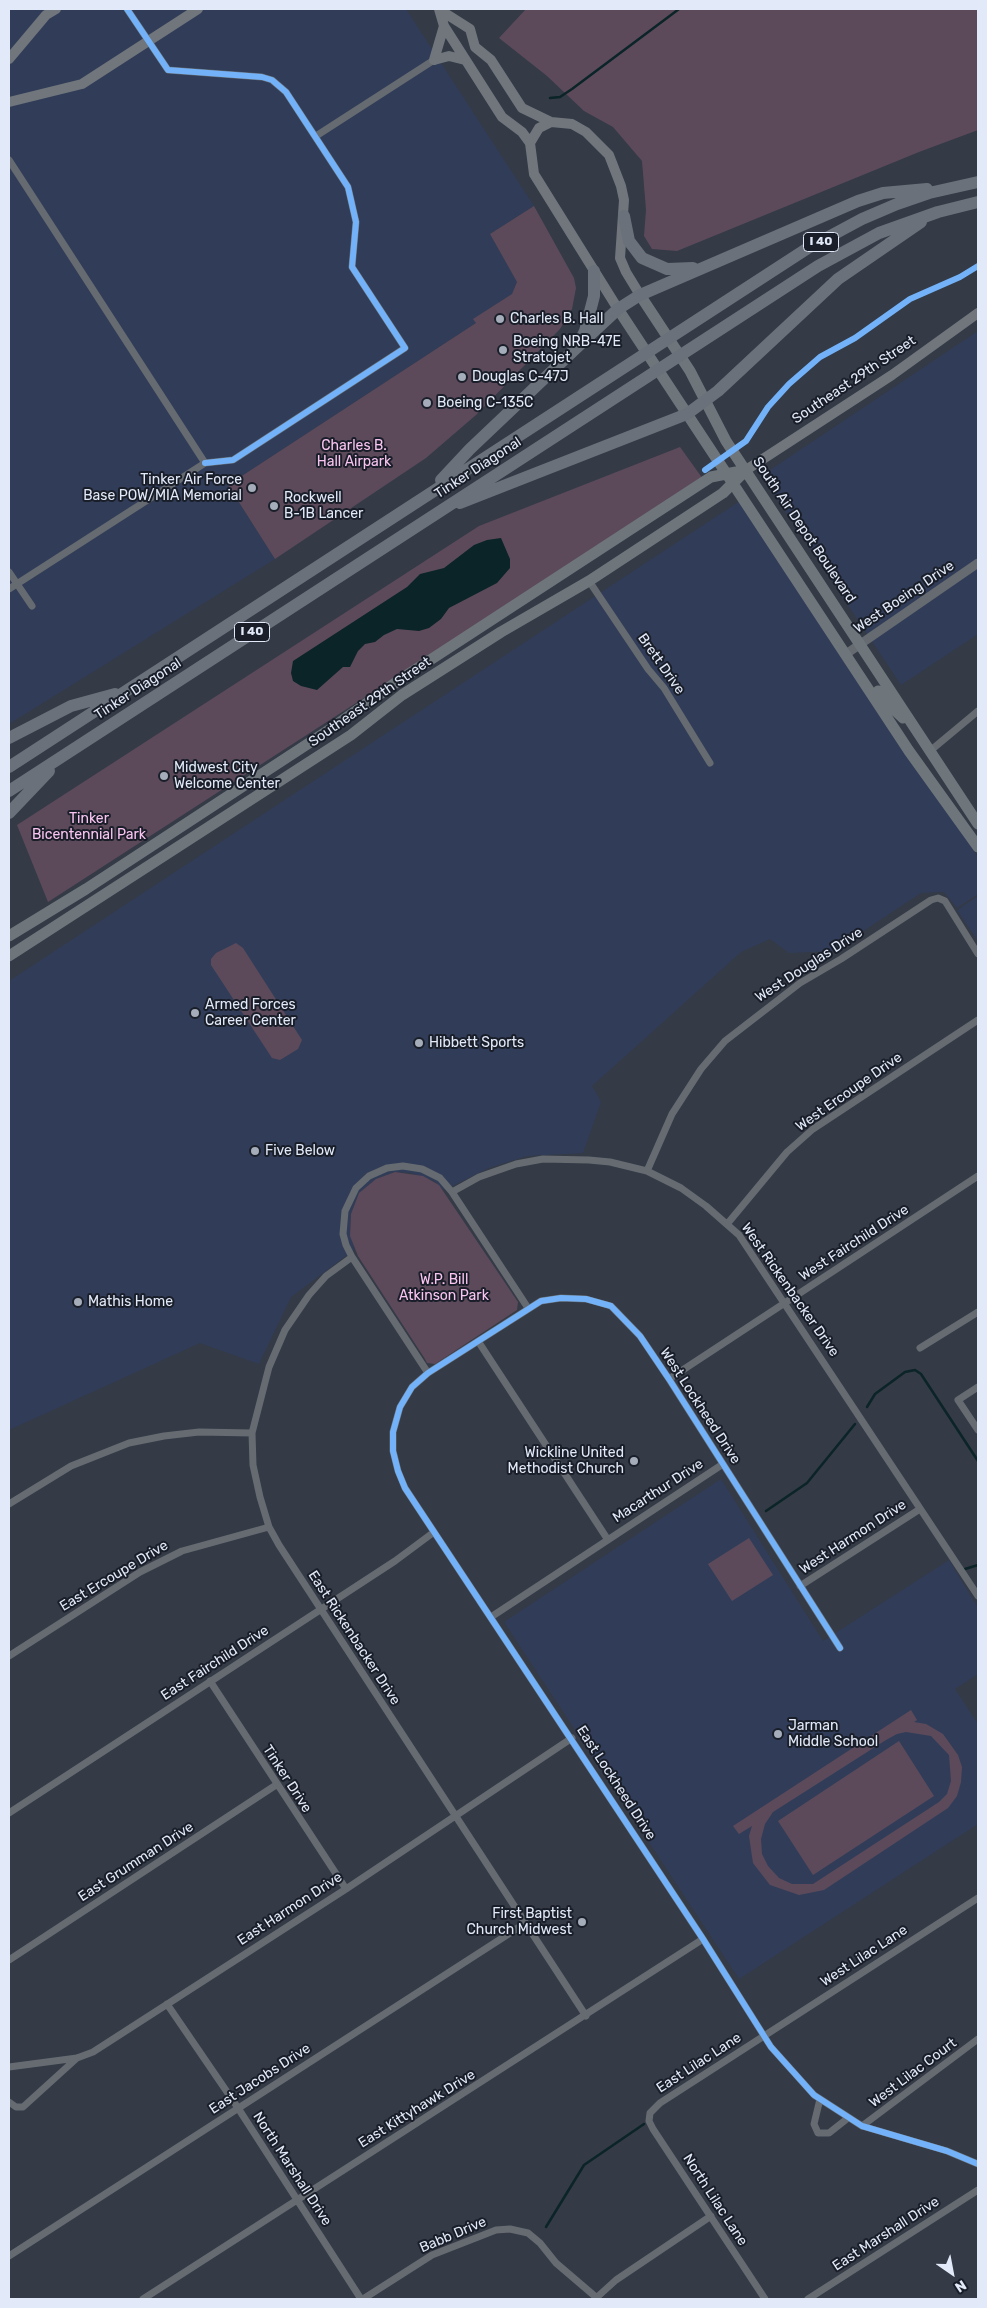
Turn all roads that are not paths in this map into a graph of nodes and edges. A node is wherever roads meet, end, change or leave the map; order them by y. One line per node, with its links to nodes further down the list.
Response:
1 (56, 9): 7 (main road)
2 (127, 9): 6 (street)
3 (198, 9): 6 (main road)
4 (440, 9): 5 (main road, South Air Depot Boulevard); 11 (main road, South Air Depot Boulevard)
5 (444, 26): 8 (main road); 9 (main road, South Air Depot Boulevard)
6 (149, 42): 10 (main road); 12 (street)
7 (9, 58)
8 (434, 60): 9 (main road); 12 (street)
9 (465, 60): 13 (main road, South Air Depot Boulevard)
10 (9, 102)
11 (551, 122): 13 (main road); 19 (main road, South Air Depot Boulevard)
12 (316, 136): 28 (street)
13 (530, 144): 21 (main road, South Air Depot Boulevard)
14 (9, 160): 28 (street)
15 (978, 182): 16 (highway, Tinker Diagonal / I 40)
16 (956, 186): 20 (highway); 32 (highway, Tinker Diagonal / I 40)
17 (978, 202): 18 (highway, Tinker Diagonal / I 40)
18 (938, 212): 26 (highway); 33 (highway, Tinker Diagonal / I 40)
19 (624, 216): 20 (highway); 22 (main road, South Air Depot Boulevard)
20 (701, 268): 22 (highway)
21 (594, 271): 23 (main road, South Air Depot Boulevard); 25 (highway)
22 (640, 295): 23 (highway); 26 (main road, South Air Depot Boulevard)
23 (618, 310): 25 (highway); 27 (main road, South Air Depot Boulevard)
24 (978, 313): 29 (main road, Southeast 29th Street)
25 (576, 349): 32 (highway)
26 (706, 401): 27 (highway); 29 (main road, South Air Depot Boulevard)
27 (687, 414): 30 (main road, South Air Depot Boulevard); 33 (highway)
28 (205, 464): 37 (street)
29 (746, 470): 30 (main road, Southeast 29th Street); 31 (main road, Southeast 29th Street); 40 (main road, South Air Depot Boulevard)
30 (727, 473): 31 (main road, South Air Depot Boulevard); 52 (main road, Southeast 29th Street)
31 (734, 484): 36 (main road, Southeast 29th Street); 40 (main road, South Air Depot Boulevard)
32 (427, 496): 41 (highway, Tinker Diagonal / I 40)
33 (439, 511): 45 (highway, Tinker Diagonal / I 40)
34 (978, 563): 40 (street, West Boeing Drive)
35 (9, 572): 37 (street)
36 (589, 581): 46 (street, Brett Drive); 54 (main road, Southeast 29th Street)
37 (16, 584): 38 (street); 39 (street)
38 (9, 589)
39 (32, 606)
40 (852, 649): 44 (main road, South Air Depot Boulevard); 51 (main road, South Air Depot Boulevard)
41 (127, 691): 43 (highway); 47 (highway, Tinker Diagonal / I 40)
42 (978, 711): 44 (street)
43 (9, 738)
44 (930, 751): 50 (main road, South Air Depot Boulevard)
45 (66, 754): 48 (highway, Tinker Diagonal / I 40); 49 (highway)
46 (710, 763)
47 (9, 767)
48 (9, 791)
49 (9, 813)
50 (978, 824)
51 (978, 846)
52 (9, 936)
53 (978, 954): 56 (street, West Douglas Drive)
54 (9, 956)
55 (978, 1020): 59 (street, West Ercoupe Drive)
56 (647, 1171): 58 (street, West Rickenbacker Drive); 59 (street, West Rickenbacker Drive)
57 (978, 1176): 61 (street, West Fairchild Drive)
58 (452, 1192): 60 (street); 62 (street)
59 (728, 1223): 61 (street, West Rickenbacker Drive)
60 (352, 1257): 66 (street); 70 (street, East Rickenbacker Drive)
61 (786, 1302): 67 (street, West Fairchild Drive); 73 (street, West Rickenbacker Drive)
62 (528, 1308): 64 (street, West Lockheed Drive); 67 (street, West Lockheed Drive)
63 (978, 1312): 65 (street)
64 (478, 1341): 66 (street, East Lockheed Drive); 76 (street)
65 (920, 1348)
66 (428, 1373): 75 (street, East Lockheed Drive)
67 (669, 1379): 71 (street, West Lockheed Drive)
68 (978, 1387): 69 (street)
69 (978, 1430)
70 (252, 1433): 72 (street); 74 (street, East Rickenbacker Drive)
71 (723, 1464): 76 (street, Macarthur Drive); 77 (street, West Lockheed Drive)
72 (9, 1504)
73 (920, 1509): 77 (street, West Harmon Drive); 78 (street, West Rickenbacker Drive)
74 (269, 1527): 79 (street, East Rickenbacker Drive); 82 (street, East Ercoupe Drive)
75 (434, 1532): 79 (street, East Fairchild Drive); 80 (street, East Lockheed Drive)
76 (608, 1540): 80 (street, Macarthur Drive)
77 (800, 1586): 81 (street, West Lockheed Drive)
78 (978, 1596)
79 (320, 1610): 83 (street, East Fairchild Drive); 87 (street, East Rickenbacker Drive)
80 (490, 1617): 84 (street, East Lockheed Drive)
81 (840, 1648)
82 (9, 1656)
83 (210, 1681): 85 (street, Tinker Drive); 86 (street, East Fairchild Drive)
84 (572, 1738): 87 (street, East Harmon Drive); 91 (street, East Lockheed Drive)
85 (276, 1785): 88 (street, Tinker Drive); 92 (street, East Grumman Drive)
86 (9, 1813)
87 (455, 1815): 88 (street, East Harmon Drive); 90 (street, East Rickenbacker Drive)
88 (346, 1889): 93 (street, East Harmon Drive)
89 (978, 1898): 95 (street, West Lilac Lane)
90 (524, 1924): 94 (street, East Rickenbacker Drive); 101 (street, East Jacobs Drive)
91 (703, 1939): 94 (street, East Kittyhawk Drive); 95 (street, East Lockheed Drive)
92 (9, 1960)
93 (167, 2004): 97 (street, East Harmon Drive); 101 (street, North Marshall Drive)
94 (586, 2016): 107 (street, East Kittyhawk Drive)
95 (764, 2036): 99 (street, East Lockheed Drive); 102 (street, East Lilac Lane)
96 (978, 2039): 104 (street, West Lilac Court)
97 (77, 2058): 98 (street, East Harmon Drive); 100 (street)
98 (9, 2067)
99 (820, 2100): 103 (street, East Lockheed Drive); 103 (street)
100 (9, 2102)
101 (238, 2108): 107 (street, North Marshall Drive); 109 (street, East Jacobs Drive)
102 (650, 2113): 108 (street, North Lilac Lane)
103 (848, 2118): 104 (street, East Lockheed Drive)
104 (862, 2126): 105 (street, East Lockheed Drive)
105 (978, 2164)
106 (978, 2190): 114 (street, East Marshall Drive)
107 (297, 2200): 111 (street, East Kittyhawk Drive); 112 (street, North Marshall Drive)
108 (711, 2216): 110 (street); 113 (street, North Lilac Lane)
109 (9, 2256)
110 (596, 2298): 112 (street, Babb Drive)
111 (143, 2299)
112 (362, 2299)
113 (765, 2299)
114 (808, 2299)

